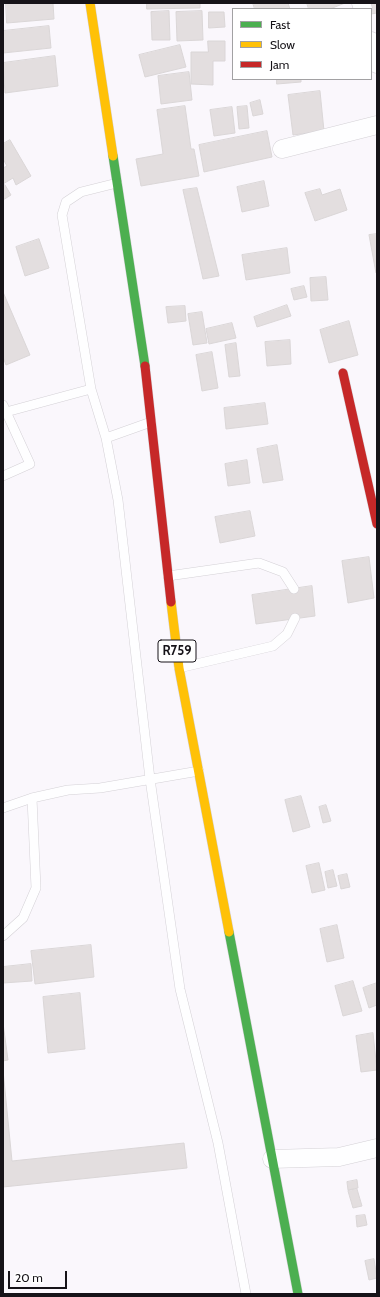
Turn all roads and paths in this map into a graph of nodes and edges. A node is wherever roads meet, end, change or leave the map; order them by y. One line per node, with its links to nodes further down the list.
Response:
1 (90, 3): 6 (main road, R759)
2 (372, 45): 3 (street)
3 (377, 64)
4 (377, 125): 5 (street)
5 (282, 149)
6 (117, 183): 8 (lane); 10 (main road, R759)
7 (343, 374): 13 (main road)
8 (92, 389): 9 (lane); 11 (lane)
9 (4, 409): 12 (lane)
10 (150, 422): 11 (lane); 14 (main road, R759)
11 (106, 438): 19 (lane)
12 (3, 476)
13 (377, 524)
14 (168, 576): 15 (lane); 17 (main road, R759)
15 (294, 589)
16 (295, 618): 17 (lane)
17 (179, 668): 18 (main road, R759)
18 (199, 771): 19 (lane); 24 (main road, R759)
19 (150, 779): 20 (lane); 25 (lane)
20 (32, 798): 21 (lane); 22 (lane)
21 (3, 808)
22 (3, 936)
23 (377, 1148): 24 (street)
24 (272, 1159): 26 (main road, R759)
25 (246, 1294)
26 (298, 1294)

